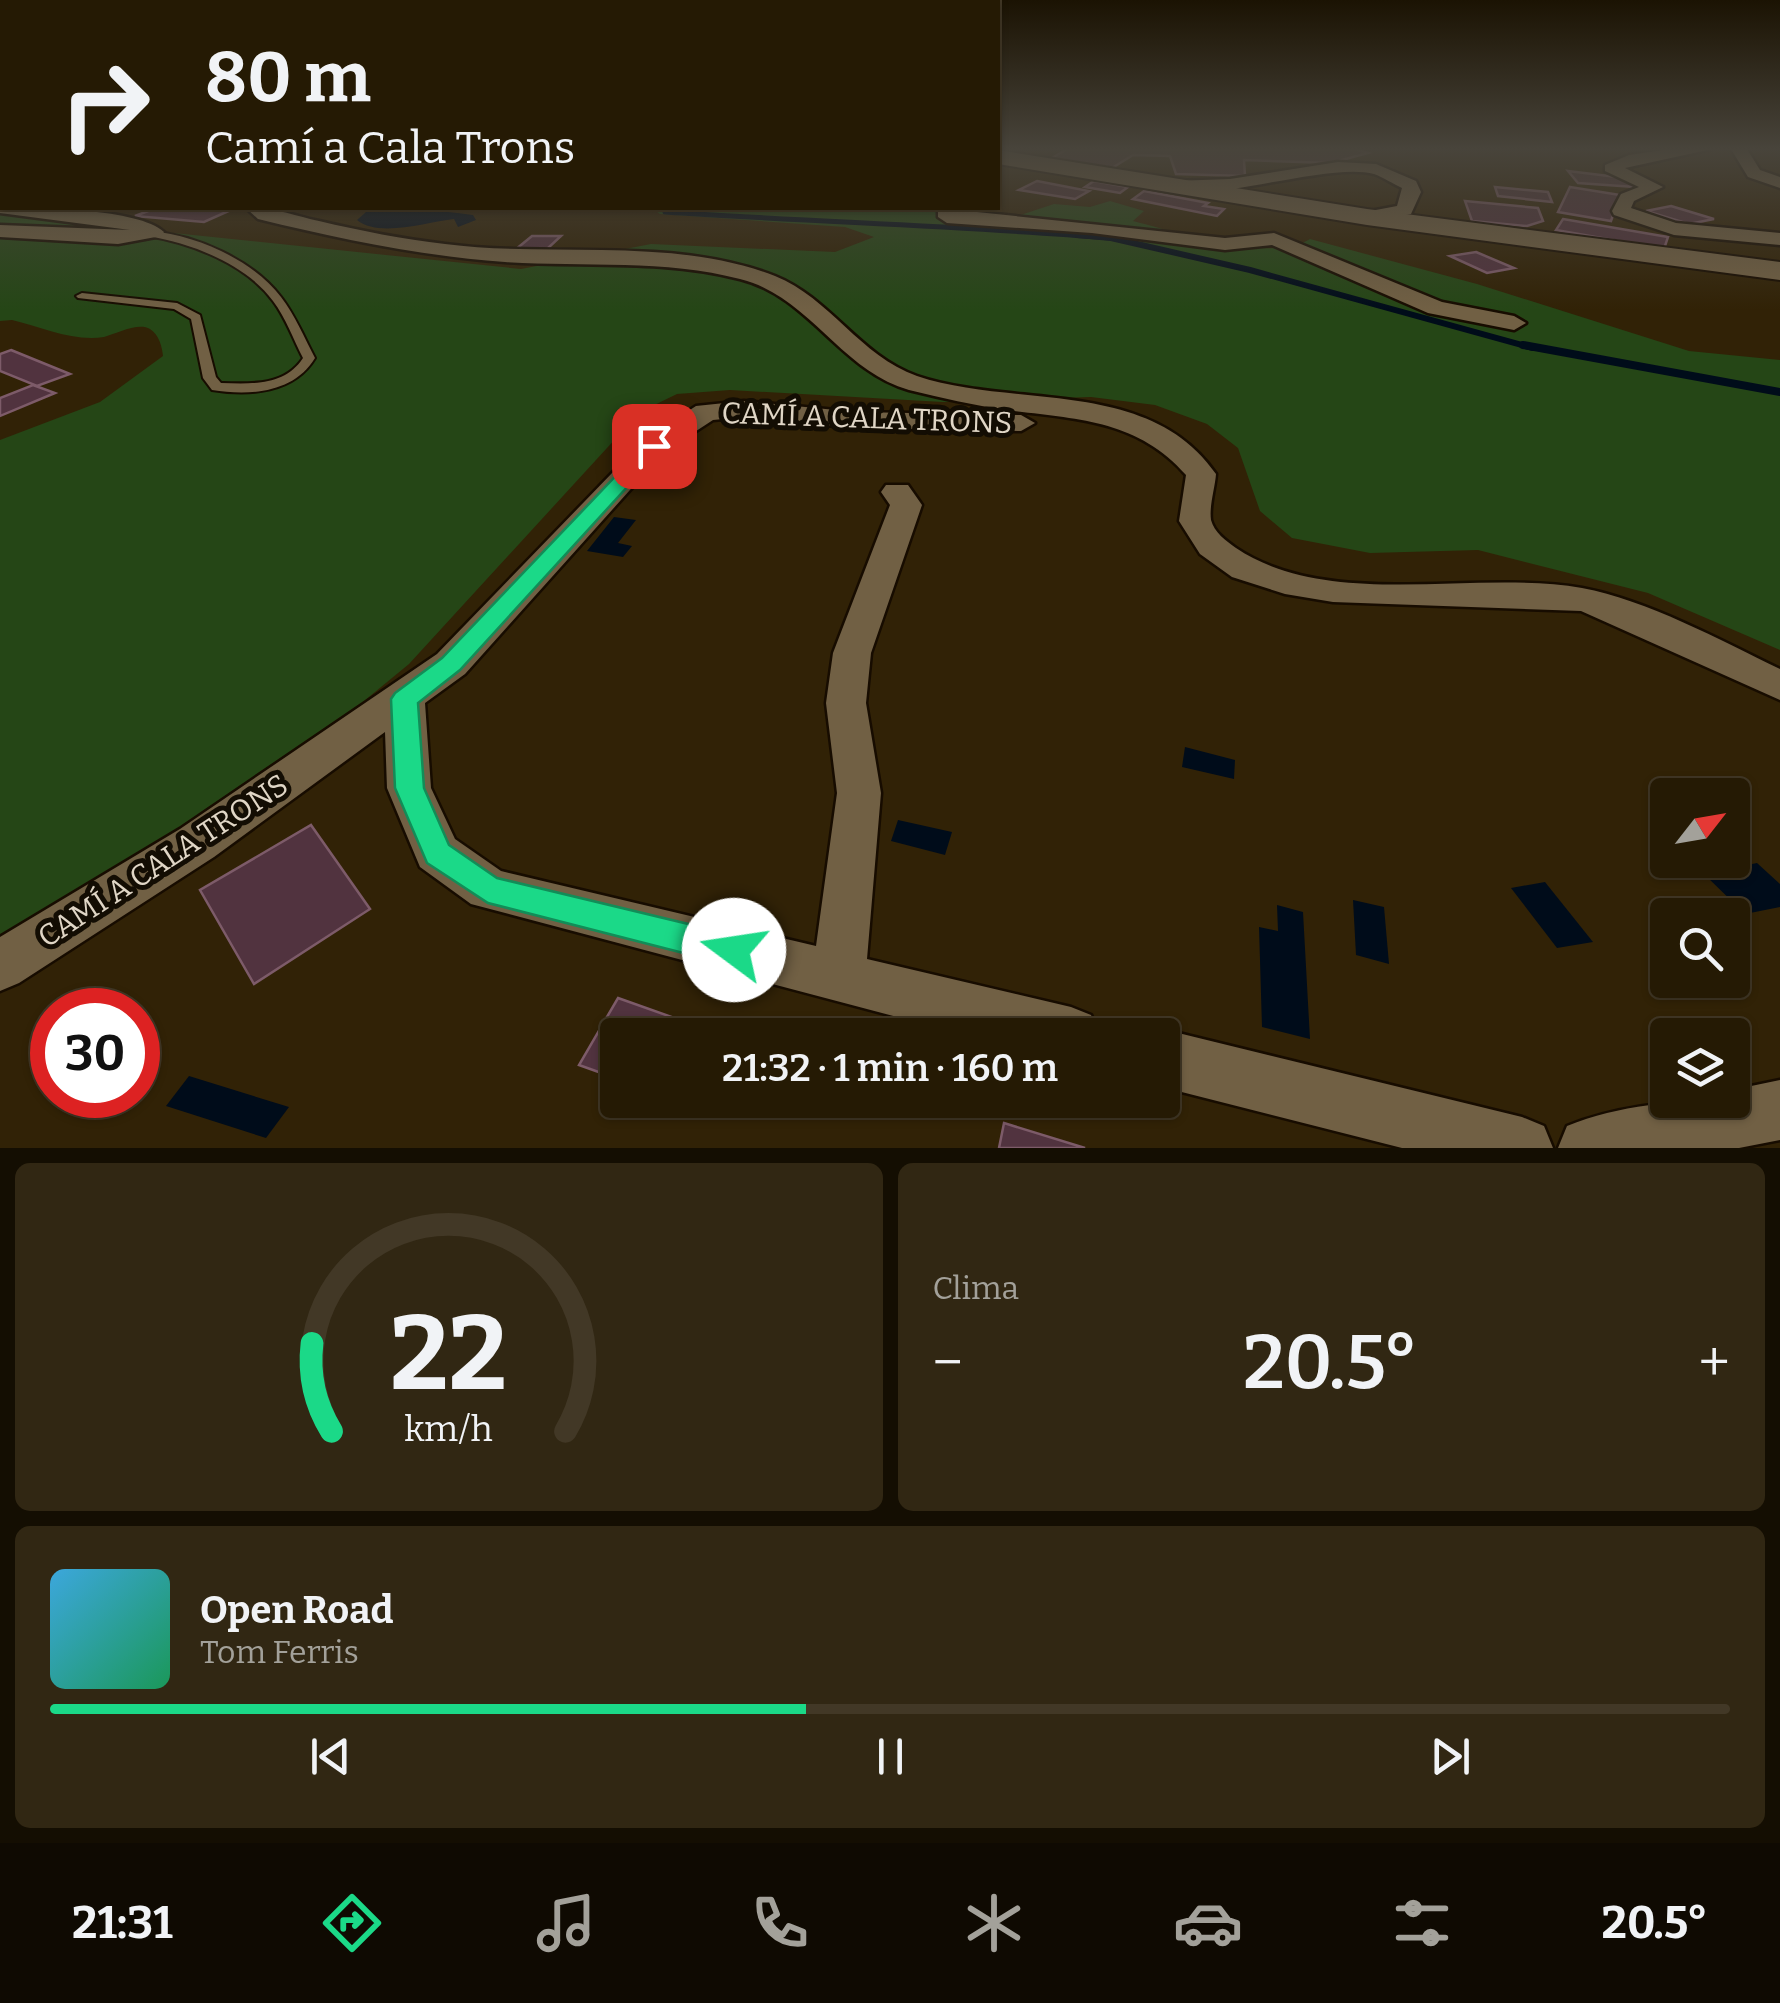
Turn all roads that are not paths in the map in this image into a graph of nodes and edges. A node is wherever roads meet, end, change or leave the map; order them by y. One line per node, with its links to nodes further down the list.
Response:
1 (1295, 203): 8 (main road)
2 (1407, 203): 7 (street)
3 (1625, 203): 12 (street)
4 (38, 210): 11 (street)
5 (258, 210): 16 (street)
6 (947, 210): 15 (street)
7 (1404, 210): 8 (street); 9 (street)
8 (1367, 217): 9 (main road)
9 (1438, 227): 13 (main road)
10 (0, 231): 11 (street)
11 (152, 234): 14 (lane)
12 (1780, 239)
13 (1780, 271)
14 (82, 296)
15 (1514, 324)
16 (1150, 429): 18 (street); 19 (street, CAMÍ A CALA TRONS)
17 (896, 492): 21 (street)
18 (1780, 686)
19 (404, 699): 20 (street, CAMÍ A CALA TRONS); 21 (street)
20 (0, 966)
21 (839, 977): 22 (street)
22 (1003, 1018)
23 (1180, 1062): 25 (street)
24 (1780, 1110): 26 (street)
25 (1522, 1148)
26 (1589, 1148)

